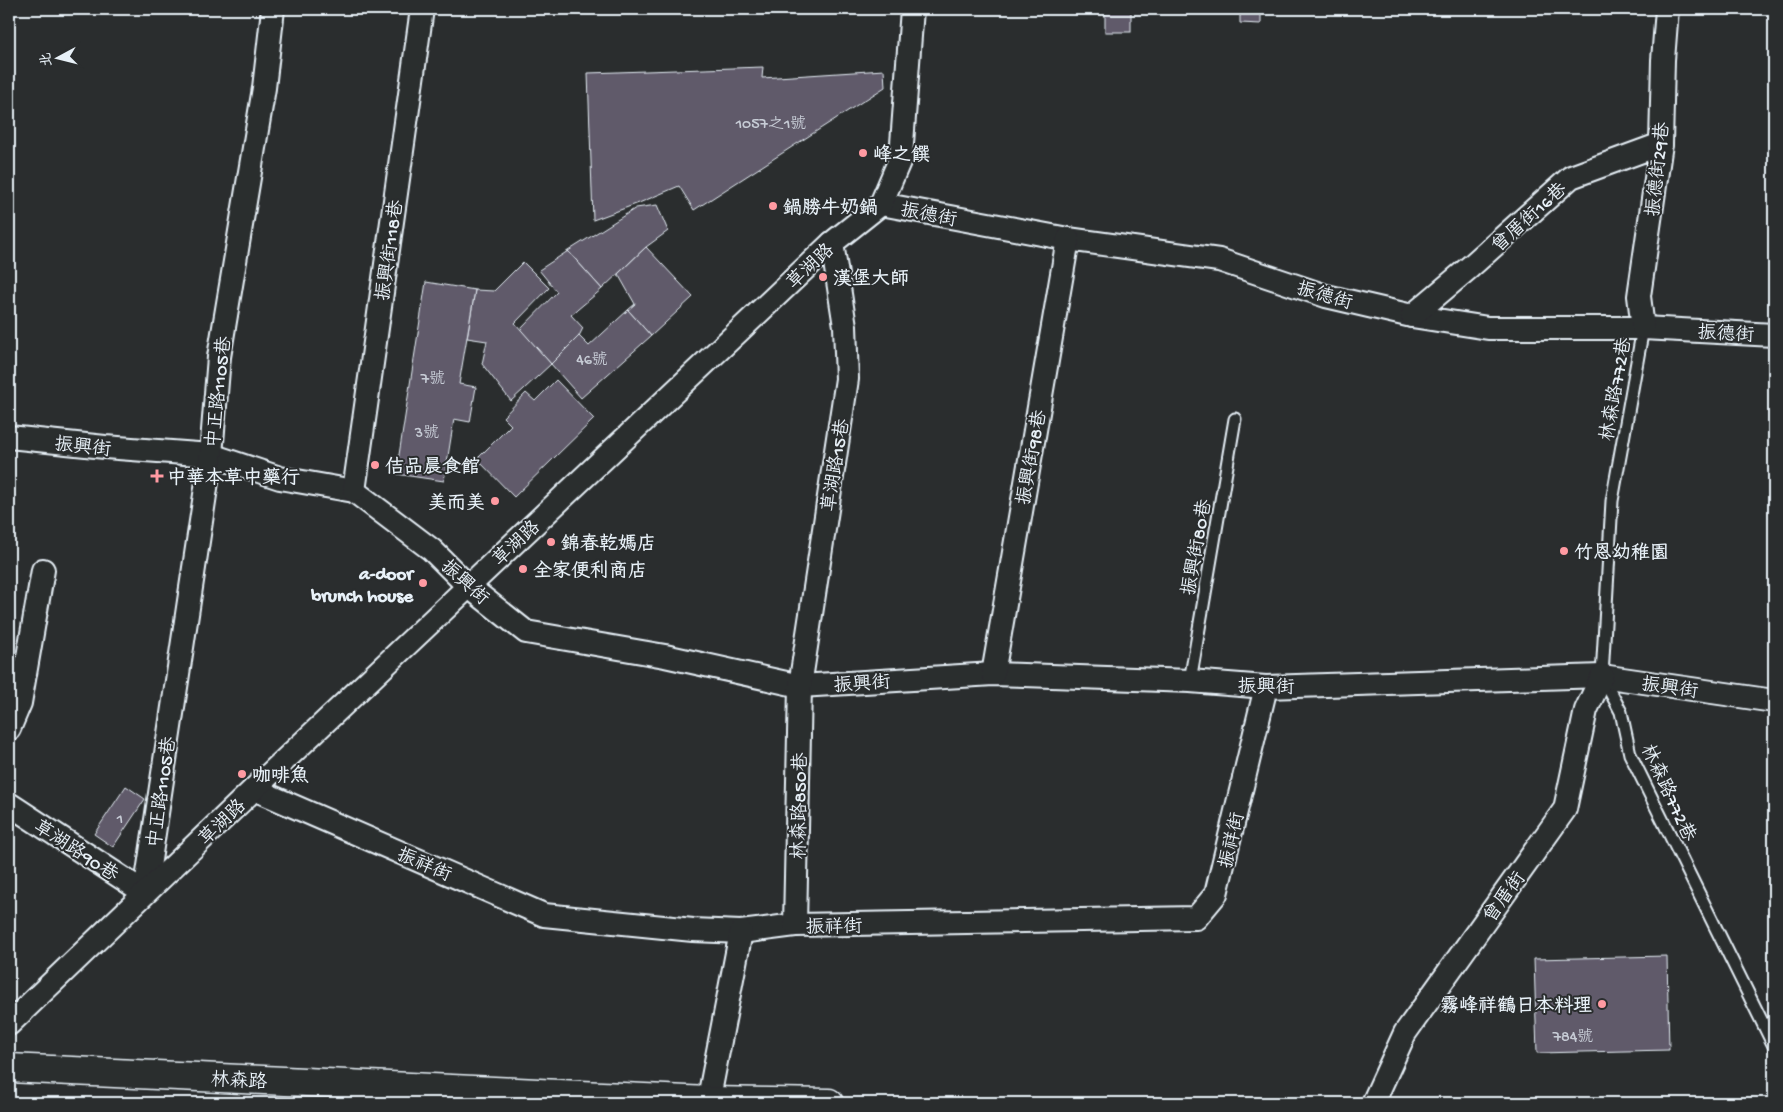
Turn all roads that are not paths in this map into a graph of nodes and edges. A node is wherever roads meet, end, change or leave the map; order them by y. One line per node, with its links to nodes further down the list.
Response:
1 (273, 9): 14 (street, 中正路1105巷)
2 (422, 9): 15 (street, 振興街118巷)
3 (912, 9): 6 (street, 草湖路)
4 (1667, 9): 5 (street, 振德街29巷)
5 (1661, 144): 9 (street, 曾厝街16巷); 10 (street, 振德街29巷)
6 (881, 204): 7 (street, 振德街); 8 (street, 草湖路)
7 (1068, 239): 9 (street, 振德街); 18 (street, 振興街98巷)
8 (832, 243): 17 (street, 草湖路); 21 (street, 草湖路15巷)
9 (1412, 316): 10 (street, 振德街)
10 (1643, 328): 11 (street, 振德街); 19 (lane, 林森路772巷)
11 (1774, 335)
12 (1235, 418): 20 (lane, 振興街80巷)
13 (9, 437): 14 (street, 振興街)
14 (211, 455): 15 (street, 振興街); 27 (street, 中正路1105巷)
15 (354, 491): 17 (street, 振興街)
16 (43, 570): 24 (street)
17 (468, 586): 21 (street, 振興街); 25 (street, 草湖路)
18 (993, 674): 20 (street, 振興街); 21 (street, 振興街)
19 (1602, 676): 22 (street, 振興街); 23 (street, 振興街); 31 (lane, 林森路772巷); 35 (street, 曾厝街)
20 (1190, 681): 22 (street, 振興街)
21 (800, 686): 28 (street, 林森路850巷)
22 (1266, 687): 28 (street, 振祥街)
23 (1774, 701)
24 (9, 729)
25 (254, 789): 27 (street, 草湖路); 29 (street, 振祥街)
26 (9, 804): 27 (street, 草湖路90巷)
27 (145, 893): 30 (street, 草湖路)
28 (795, 926): 29 (street, 振祥街)
29 (741, 932): 33 (street)
30 (9, 1024)
31 (1774, 1046)
32 (9, 1068): 33 (main road, 林森路)
33 (708, 1102): 34 (main road, 林森路)
34 (829, 1103)
35 (1373, 1103)

